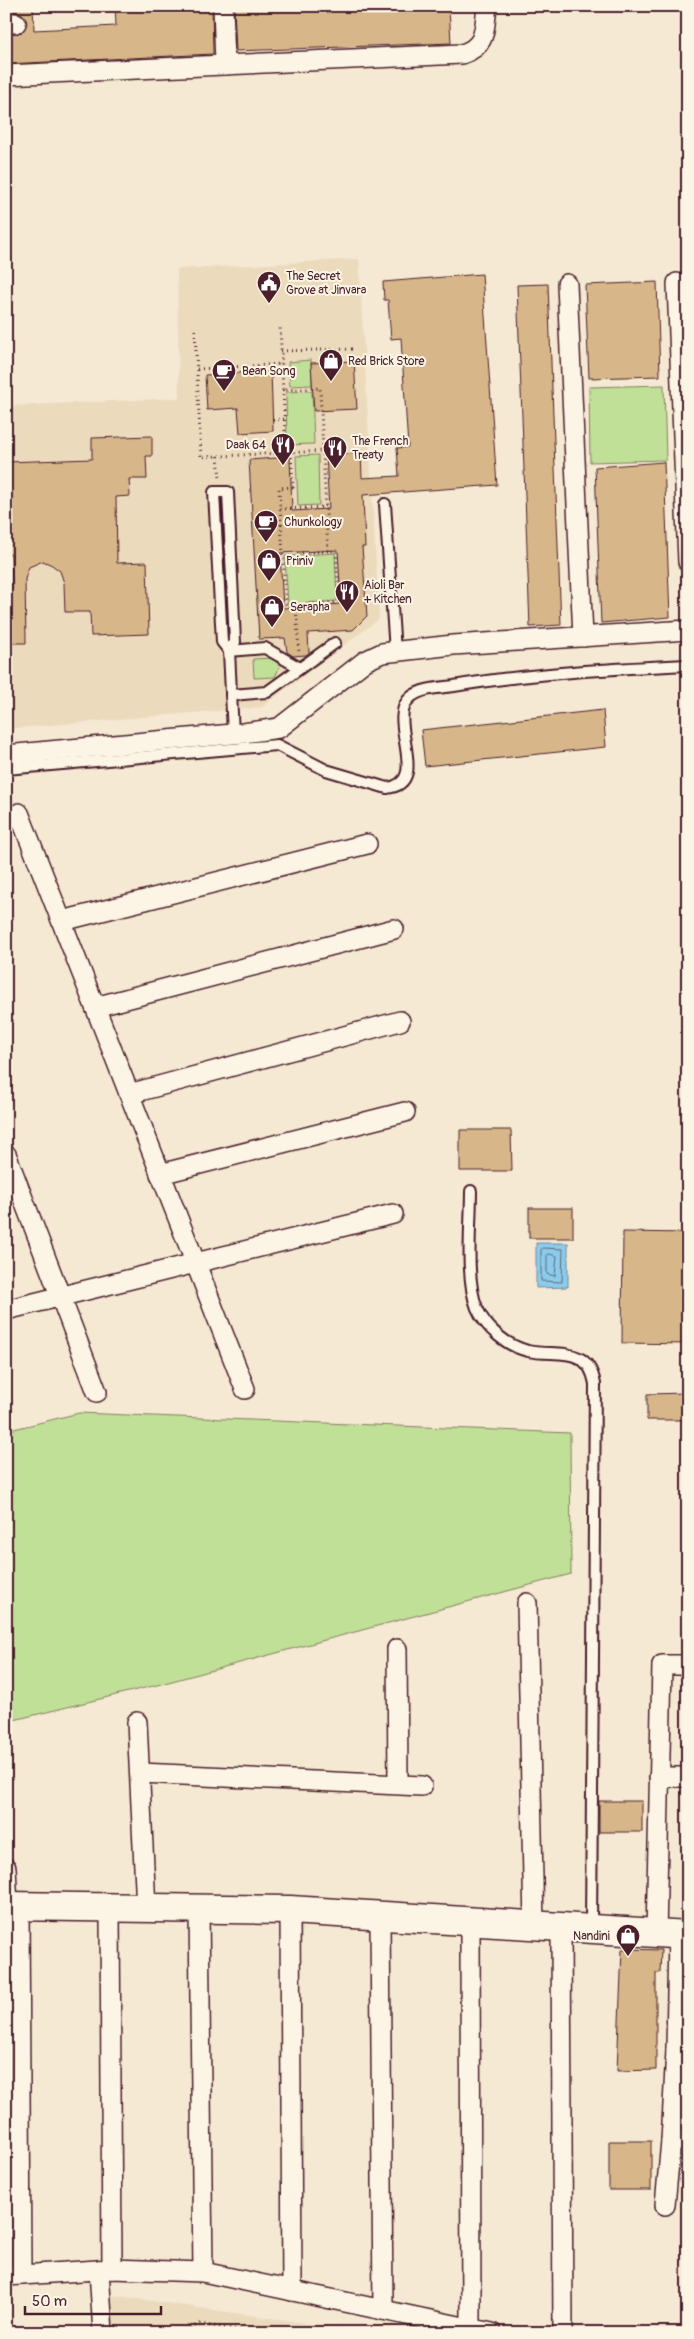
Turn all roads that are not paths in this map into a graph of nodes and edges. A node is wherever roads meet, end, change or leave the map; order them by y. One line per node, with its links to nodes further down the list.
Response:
1 (223, 6): 3 (street)
2 (487, 6): 3 (street)
3 (225, 65): 4 (street)
4 (6, 75)
5 (677, 283): 9 (street)
6 (566, 284): 11 (street)
7 (221, 492): 13 (lane)
8 (385, 504): 14 (lane)
9 (688, 562)
10 (688, 630): 11 (street)
11 (584, 637): 14 (street)
12 (335, 643): 16 (lane)
13 (229, 651): 16 (lane); 17 (lane)
14 (395, 652): 18 (street)
15 (688, 665): 20 (lane)
16 (300, 668): 17 (lane)
17 (231, 695): 18 (lane)
18 (233, 734): 19 (street)
19 (6, 755)
20 (6, 769)
21 (19, 812): 23 (street)
22 (367, 844): 23 (street)
23 (62, 921): 25 (street)
24 (394, 929): 25 (street)
25 (95, 1006): 27 (street)
26 (400, 1021): 27 (street)
27 (129, 1094): 30 (street)
28 (404, 1112): 30 (street)
29 (6, 1154): 31 (street)
30 (160, 1174): 34 (street)
31 (10, 1175): 35 (street)
32 (470, 1191): 58 (lane)
33 (394, 1214): 34 (street)
34 (195, 1263): 35 (street); 37 (street)
35 (61, 1297): 36 (street); 38 (street)
36 (6, 1310)
37 (245, 1389)
38 (97, 1392)
39 (527, 1603): 56 (street)
40 (397, 1650): 46 (street)
41 (688, 1665): 44 (street)
42 (137, 1722): 43 (street)
43 (140, 1773): 46 (street); 51 (street)
44 (659, 1777): 45 (street); 59 (street)
45 (688, 1777)
46 (398, 1784): 47 (street)
47 (422, 1786)
48 (6, 1868): 49 (street)
49 (11, 1906): 50 (street); 65 (street)
50 (110, 1908): 51 (street); 63 (street)
51 (146, 1908): 52 (street)
52 (199, 1909): 53 (street); 64 (street)
53 (290, 1910): 54 (street); 66 (street)
54 (380, 1916): 55 (street); 67 (street)
55 (470, 1921): 56 (street); 68 (street)
56 (534, 1925): 57 (street)
57 (561, 1927): 58 (street); 71 (street)
58 (591, 1929): 59 (street)
59 (674, 1935): 60 (street)
60 (682, 2050): 61 (street)
61 (679, 2141): 62 (street)
62 (665, 2205)
63 (105, 2269): 64 (street); 65 (street); 69 (street)
64 (203, 2272): 66 (street)
65 (14, 2275)
66 (292, 2290): 67 (street)
67 (383, 2310): 68 (street)
68 (471, 2328): 70 (street)
69 (103, 2333)
70 (492, 2333)
71 (563, 2333)

